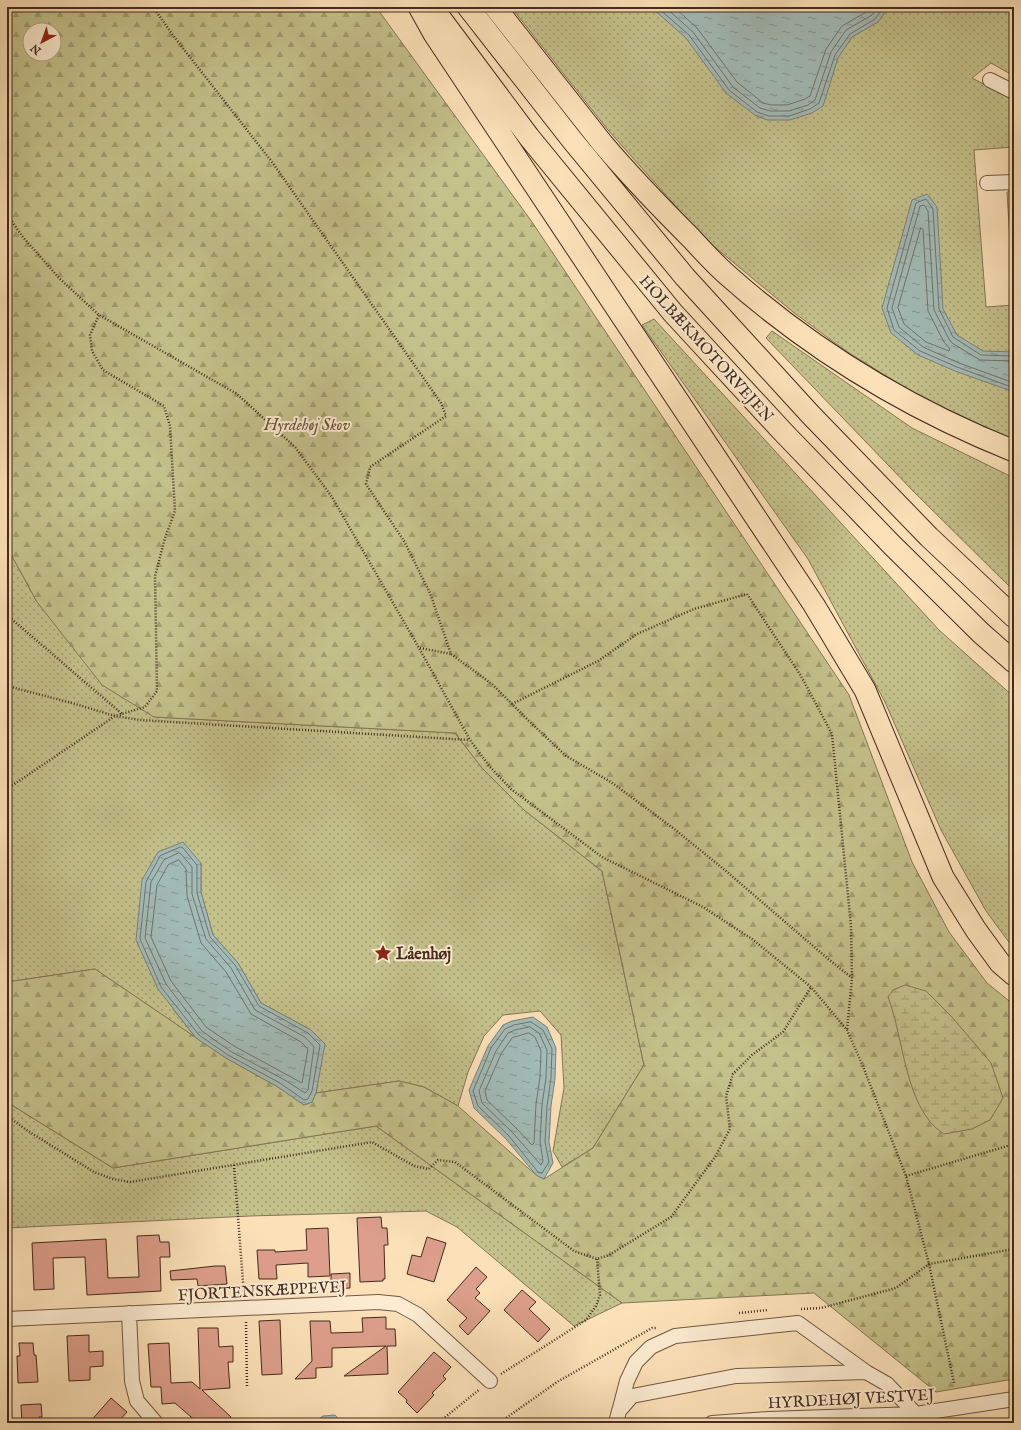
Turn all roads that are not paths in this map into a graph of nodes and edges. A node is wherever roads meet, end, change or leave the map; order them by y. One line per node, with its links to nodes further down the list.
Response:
1 (419, 7): 12 (highway)
2 (432, 7): 11 (highway, HOLBÆKMOTORVEJEN)
3 (468, 7): 10 (highway, HOLBÆKMOTORVEJEN)
4 (496, 7): 9 (highway)
5 (990, 80): 6 (street)
6 (1014, 92)
7 (1014, 182): 8 (street)
8 (988, 183)
9 (1014, 452)
10 (1014, 617)
11 (1014, 662)
12 (1014, 975)
13 (129, 1313): 14 (street, FJORTENSKÆPPEVEJ); 16 (street, FJORTENSKÆPPEVEJ); 20 (street)
14 (7, 1319)
15 (866, 1372): 18 (street); 19 (street); 19 (street)
16 (490, 1381)
17 (1014, 1399): 18 (street, HYRDEHØJ VESTVEJ)
18 (916, 1414): 21 (street, HYRDEHØJ VESTVEJ)
19 (618, 1417)
20 (156, 1423)
21 (712, 1423)

